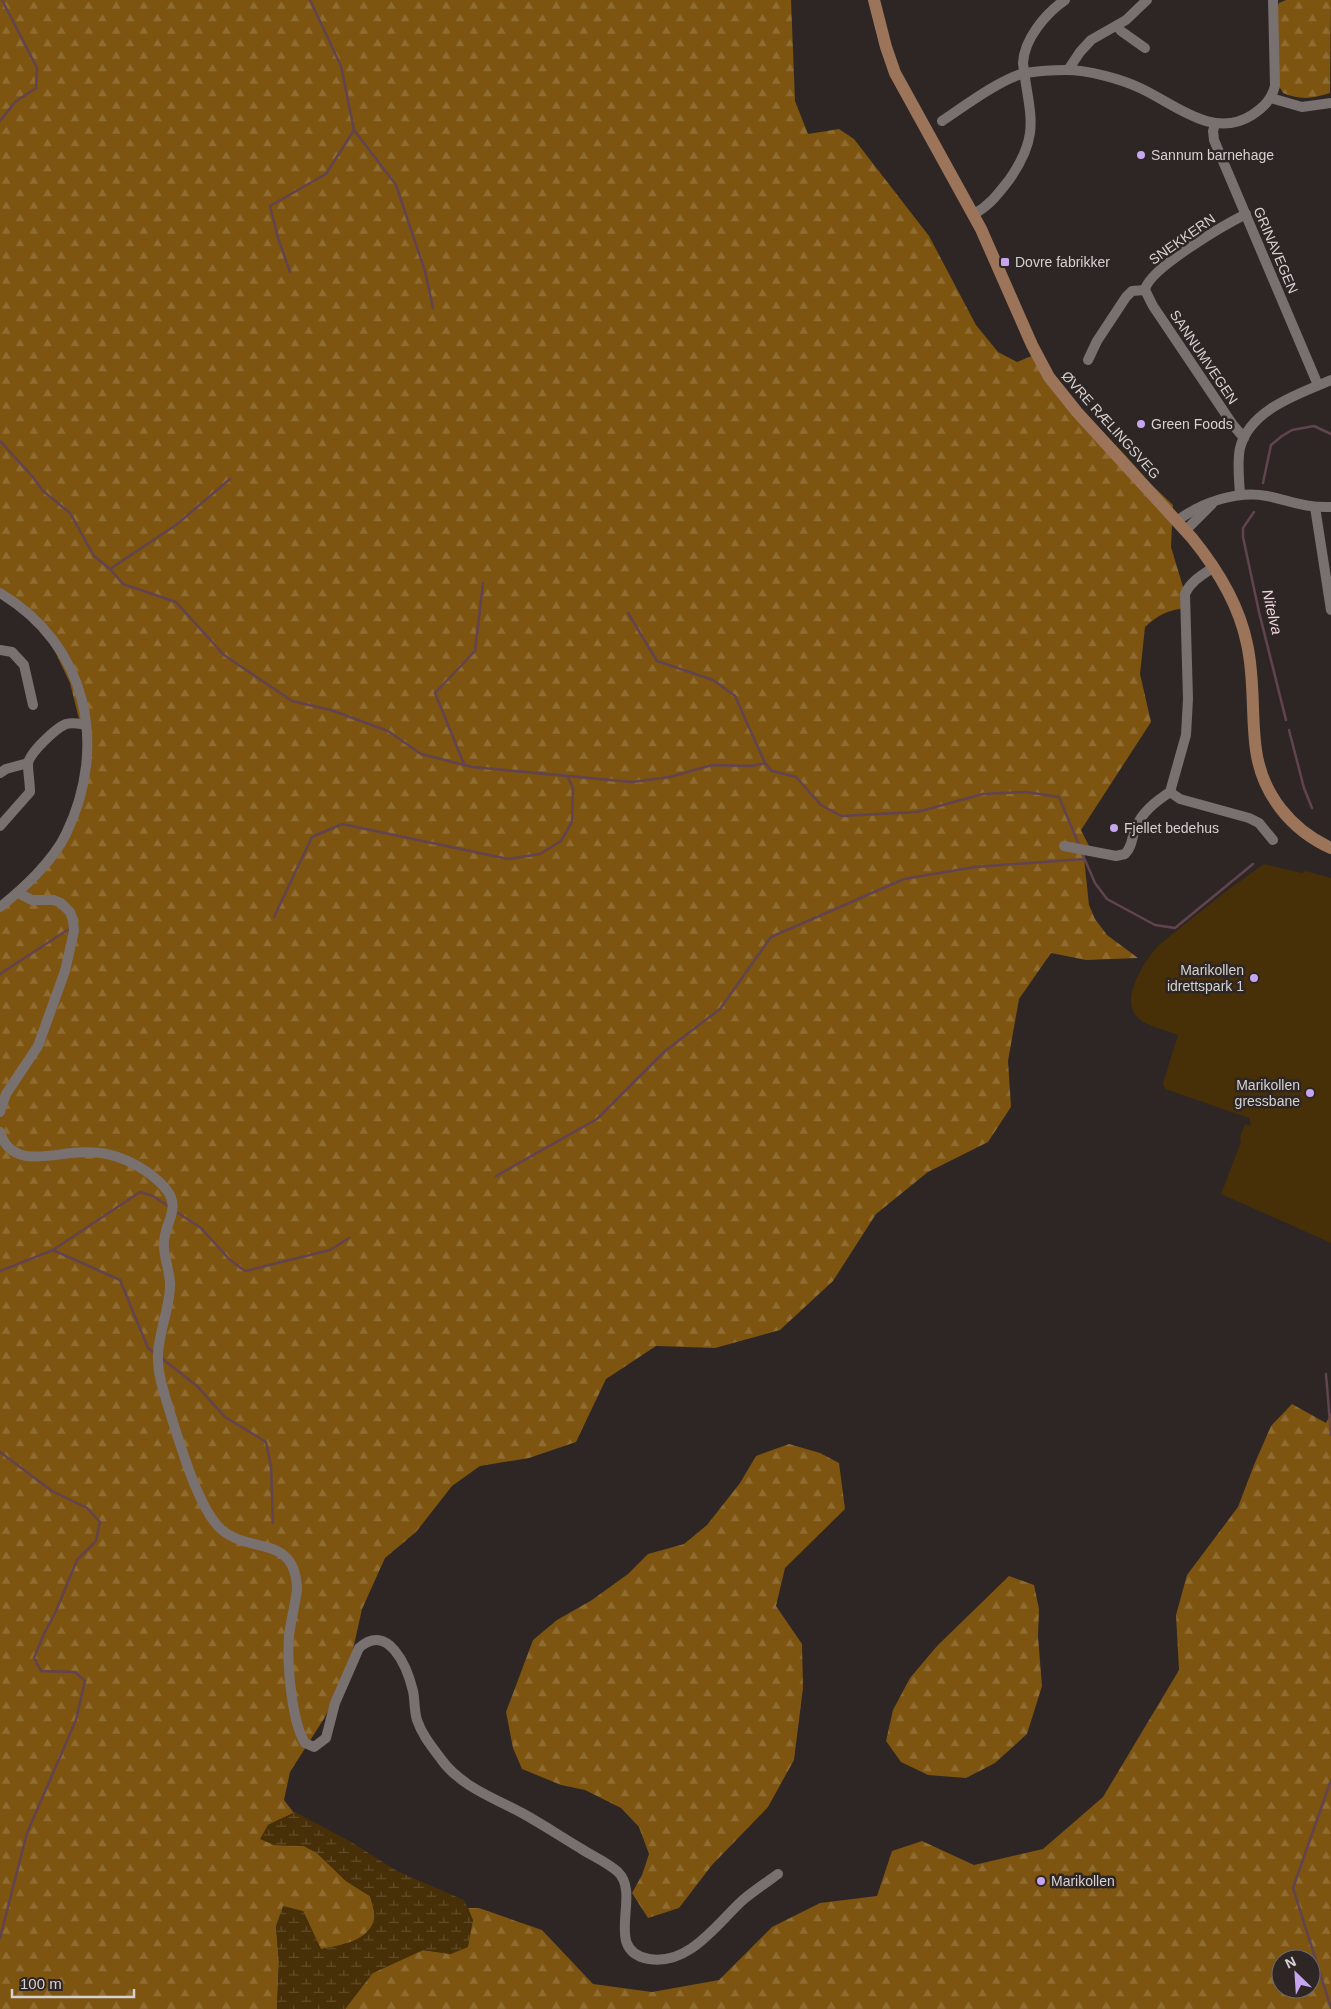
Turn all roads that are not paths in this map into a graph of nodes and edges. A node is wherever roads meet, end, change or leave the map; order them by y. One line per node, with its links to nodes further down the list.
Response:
1 (874, 0): 13 (main road, ØVRE RÆLINGSVEG)
2 (1066, 0): 8 (street)
3 (1146, 0): 5 (street)
4 (1273, 0): 9 (street)
5 (1117, 26): 6 (street); 7 (street)
6 (1145, 48)
7 (1068, 70): 8 (street); 12 (street)
8 (1024, 74): 11 (street); 13 (street)
9 (1271, 98): 10 (street); 12 (street)
10 (1331, 103)
11 (942, 121)
12 (1215, 124): 14 (street, GRINAVEGEN)
13 (974, 214): 23 (main road, ØVRE RÆLINGSVEG)
14 (1246, 214): 15 (street, SNEKKERN); 18 (street, GRINAVEGEN)
15 (1145, 290): 16 (street, SNEKKERN); 19 (street, SANNUMVEGEN)
16 (1088, 360)
17 (1331, 380): 18 (street)
18 (1318, 386): 19 (street)
19 (1244, 438): 20 (street)
20 (1240, 494): 21 (street); 23 (street)
21 (1315, 507): 22 (street); 26 (street)
22 (1331, 507)
23 (1182, 526): 24 (main road, ØVRE RÆLINGSVEG)
24 (1214, 567): 32 (street); 36 (main road, ØVRE RÆLINGSVEG)
25 (0, 593): 29 (street)
26 (1331, 610)
27 (0, 650): 28 (street)
28 (33, 705)
29 (86, 725): 30 (street); 37 (street)
30 (28, 763): 31 (street); 33 (street)
31 (0, 773)
32 (1170, 792): 34 (street); 35 (street)
33 (0, 826)
34 (1273, 840)
35 (1064, 846)
36 (1331, 848)
37 (18, 893): 38 (street); 39 (street)
38 (0, 907)
39 (0, 1112)
40 (0, 1132): 41 (street)
41 (778, 1874)

